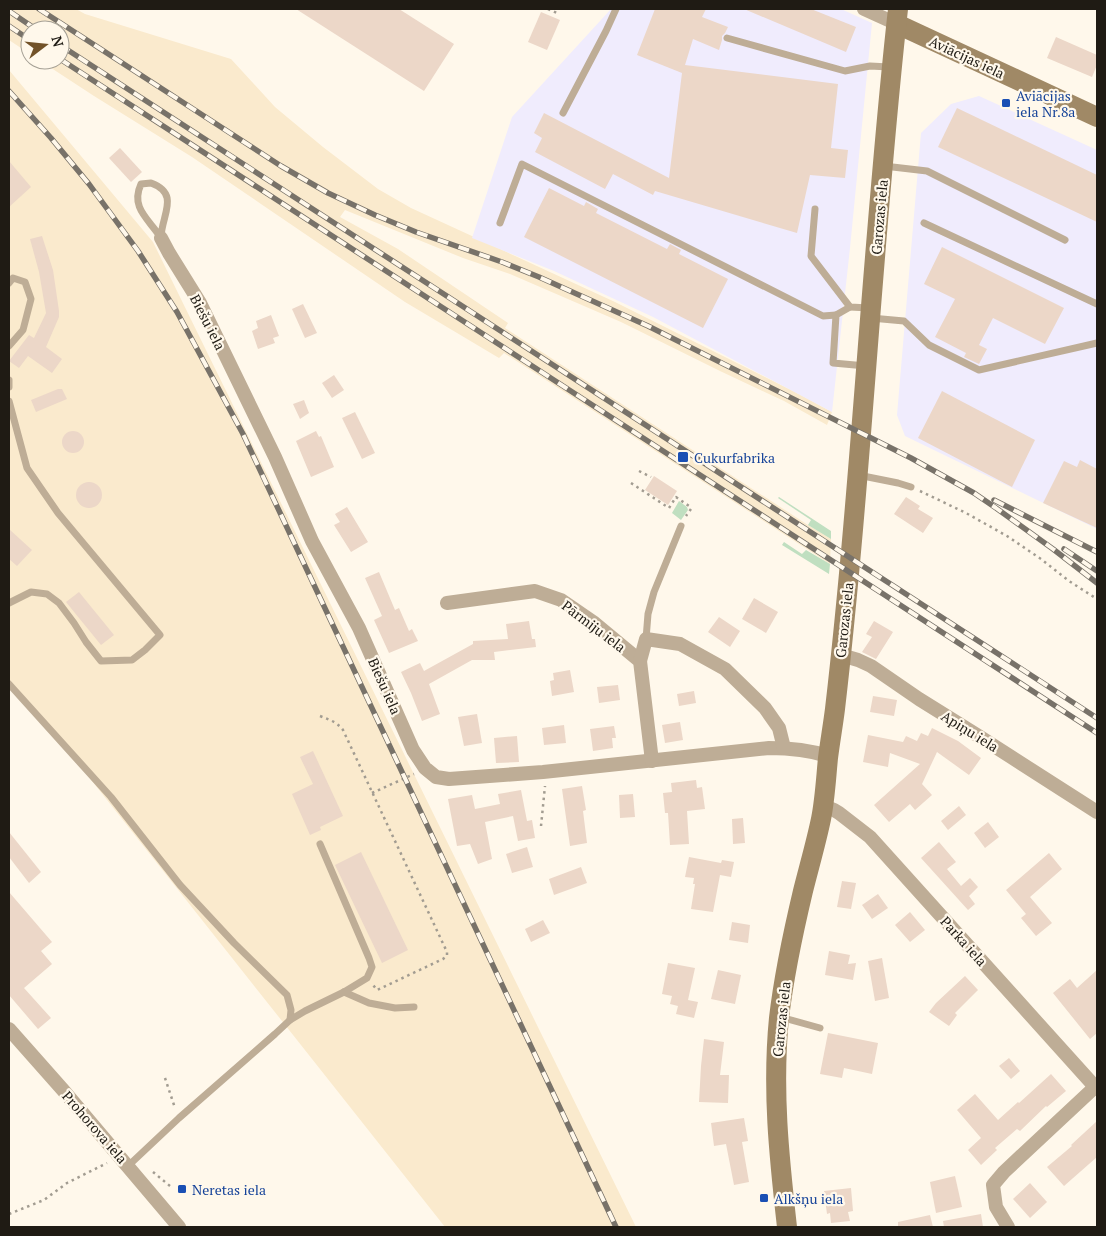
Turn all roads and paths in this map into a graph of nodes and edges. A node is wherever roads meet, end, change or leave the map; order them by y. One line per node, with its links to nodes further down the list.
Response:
1 (548, 9): 4 (path)
2 (616, 9): 8 (lane)
3 (864, 9): 5 (street, Aviācijas iela)
4 (559, 14)
5 (898, 16): 7 (main road, Garozas iela); 9 (main road, Aviācijas iela)
6 (727, 38): 7 (lane)
7 (892, 68): 10 (main road, Garozas iela)
8 (563, 113)
9 (1097, 117)
10 (883, 166): 15 (lane); 19 (main road, Garozas iela)
11 (815, 209): 18 (lane)
12 (500, 223): 20 (lane)
13 (924, 223): 17 (lane)
14 (161, 238): 14 (lane); 44 (street, Biešu iela)
15 (1066, 240)
16 (9, 283): 22 (lane)
17 (1097, 304)
18 (850, 307): 19 (lane); 20 (lane)
19 (871, 313): 21 (lane); 23 (main road, Garozas iela)
20 (836, 315): 23 (lane)
21 (1097, 343)
22 (9, 346)
23 (866, 366): 28 (main road, Garozas iela)
24 (9, 380): 25 (lane)
25 (9, 387)
26 (9, 401): 34 (lane)
27 (639, 471): 29 (path)
28 (858, 475): 31 (lane); 37 (main road, Garozas iela)
29 (651, 477)
30 (631, 483): 32 (path)
31 (911, 487): 33 (path)
32 (680, 526): 36 (lane)
33 (1097, 599)
34 (9, 603)
35 (446, 603): 38 (street, Pārmiju iela)
36 (646, 639): 38 (street); 41 (street)
37 (841, 655): 42 (main road, Garozas iela); 48 (street, Apiņu iela)
38 (640, 661): 43 (street, Pārmiju iela)
39 (9, 684): 55 (lane)
40 (320, 716): 46 (path)
41 (784, 748): 42 (street); 43 (street)
42 (828, 756): 47 (main road, Garozas iela)
43 (652, 761): 45 (street)
44 (425, 768): 45 (street); 46 (path)
45 (543, 772): 49 (path)
46 (372, 793): 51 (path)
47 (824, 806): 54 (main road, Garozas iela); 59 (street, Parka iela)
48 (1097, 812)
49 (541, 826)
50 (320, 844): 51 (lane)
51 (368, 978): 52 (lane)
52 (344, 992): 53 (lane); 55 (lane)
53 (414, 1007)
54 (779, 1017): 56 (lane); 66 (main road, Garozas iela)
55 (290, 1020): 60 (lane)
56 (820, 1028)
57 (9, 1029): 62 (street, Prohorova iela)
58 (165, 1078): 60 (path)
59 (1096, 1088): 67 (street, Parka iela)
60 (179, 1118): 61 (lane)
61 (138, 1156): 62 (lane); 63 (path)
62 (124, 1161): 64 (path); 65 (street, Prohorova iela)
63 (170, 1186)
64 (9, 1216)
65 (179, 1227)
66 (787, 1227)
67 (1008, 1227)

